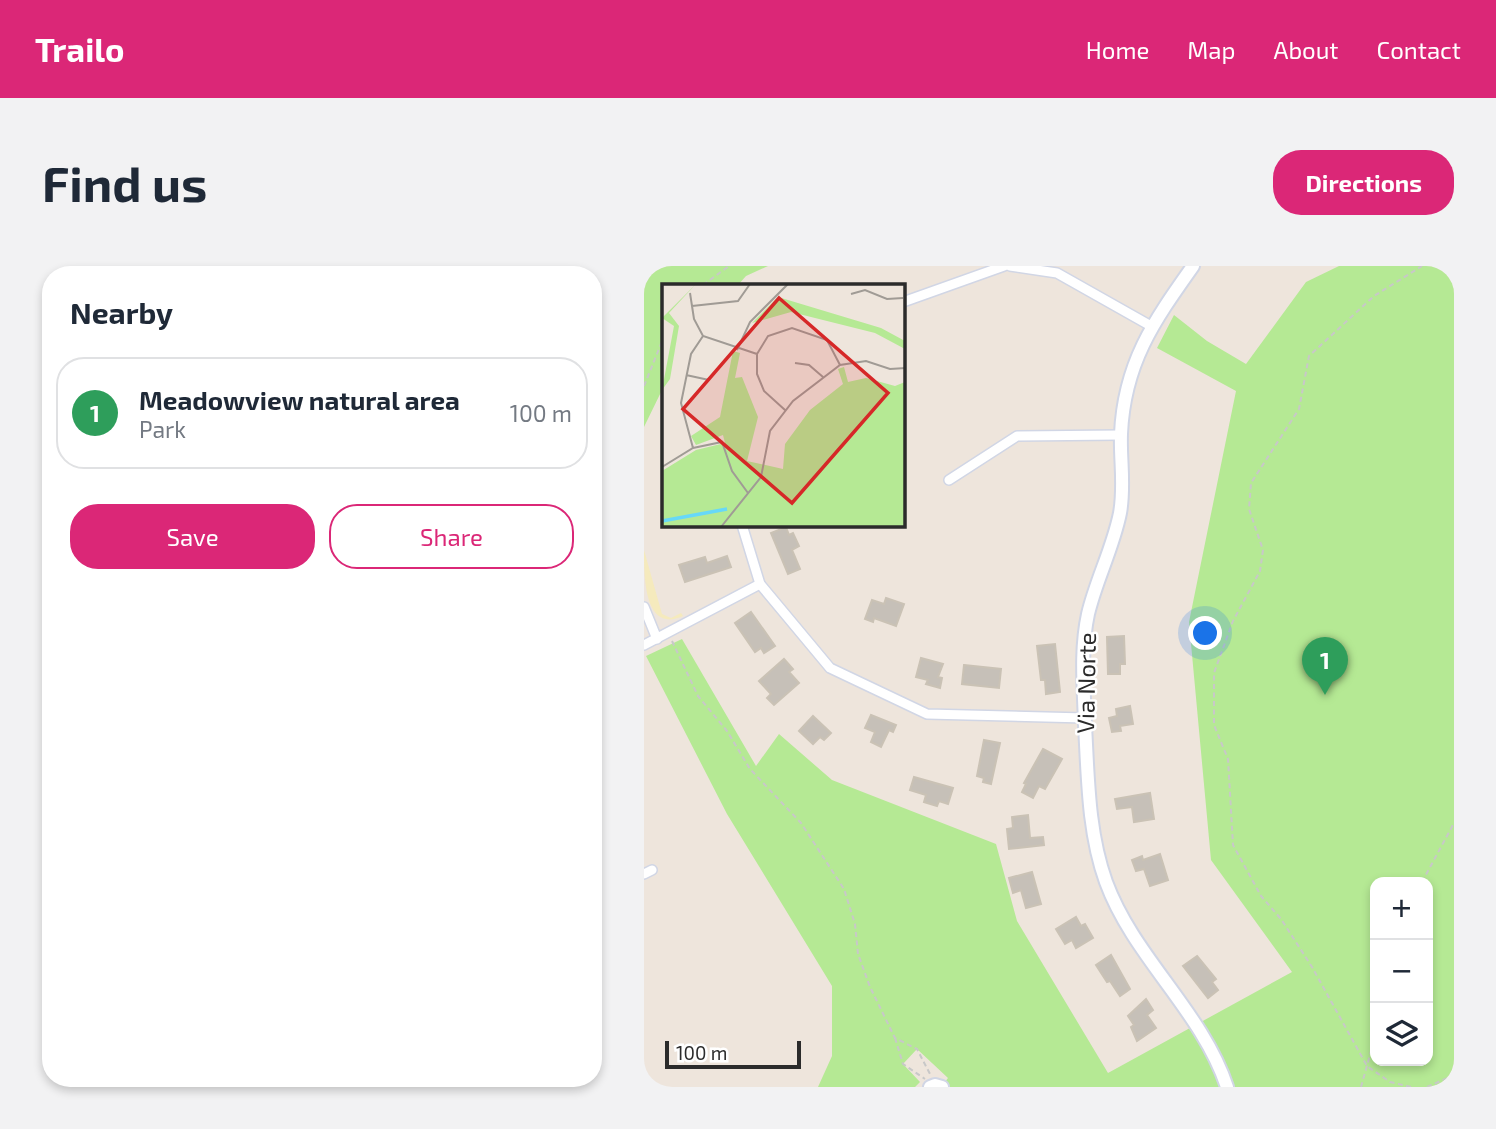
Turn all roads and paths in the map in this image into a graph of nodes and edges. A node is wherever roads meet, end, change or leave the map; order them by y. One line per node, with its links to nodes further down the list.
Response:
1 (729, 266): 6 (path)
2 (1004, 266): 7 (street)
3 (1010, 266): 8 (street)
4 (1193, 266): 8 (street, Via Norte)
5 (1422, 266): 24 (path)
6 (704, 284)
7 (905, 301)
8 (1151, 326): 11 (street, Via Norte)
9 (662, 341): 10 (path)
10 (644, 386)
11 (1121, 435): 12 (street); 19 (street, Via Norte)
12 (949, 480)
13 (743, 527): 14 (street)
14 (760, 584): 16 (street); 19 (street)
15 (644, 607): 17 (street)
16 (668, 633): 17 (street); 22 (path)
17 (657, 639): 18 (street)
18 (644, 645)
19 (1085, 718): 27 (street, Via Norte)
20 (1454, 823): 21 (path)
21 (1425, 877)
22 (895, 1038): 26 (path); 26 (path)
23 (1370, 1055): 24 (path)
24 (1367, 1066): 28 (path); 29 (path)
25 (1454, 1075): 30 (path)
26 (936, 1086)
27 (1227, 1087)
28 (1361, 1087)
29 (1411, 1087)
30 (1427, 1087)

